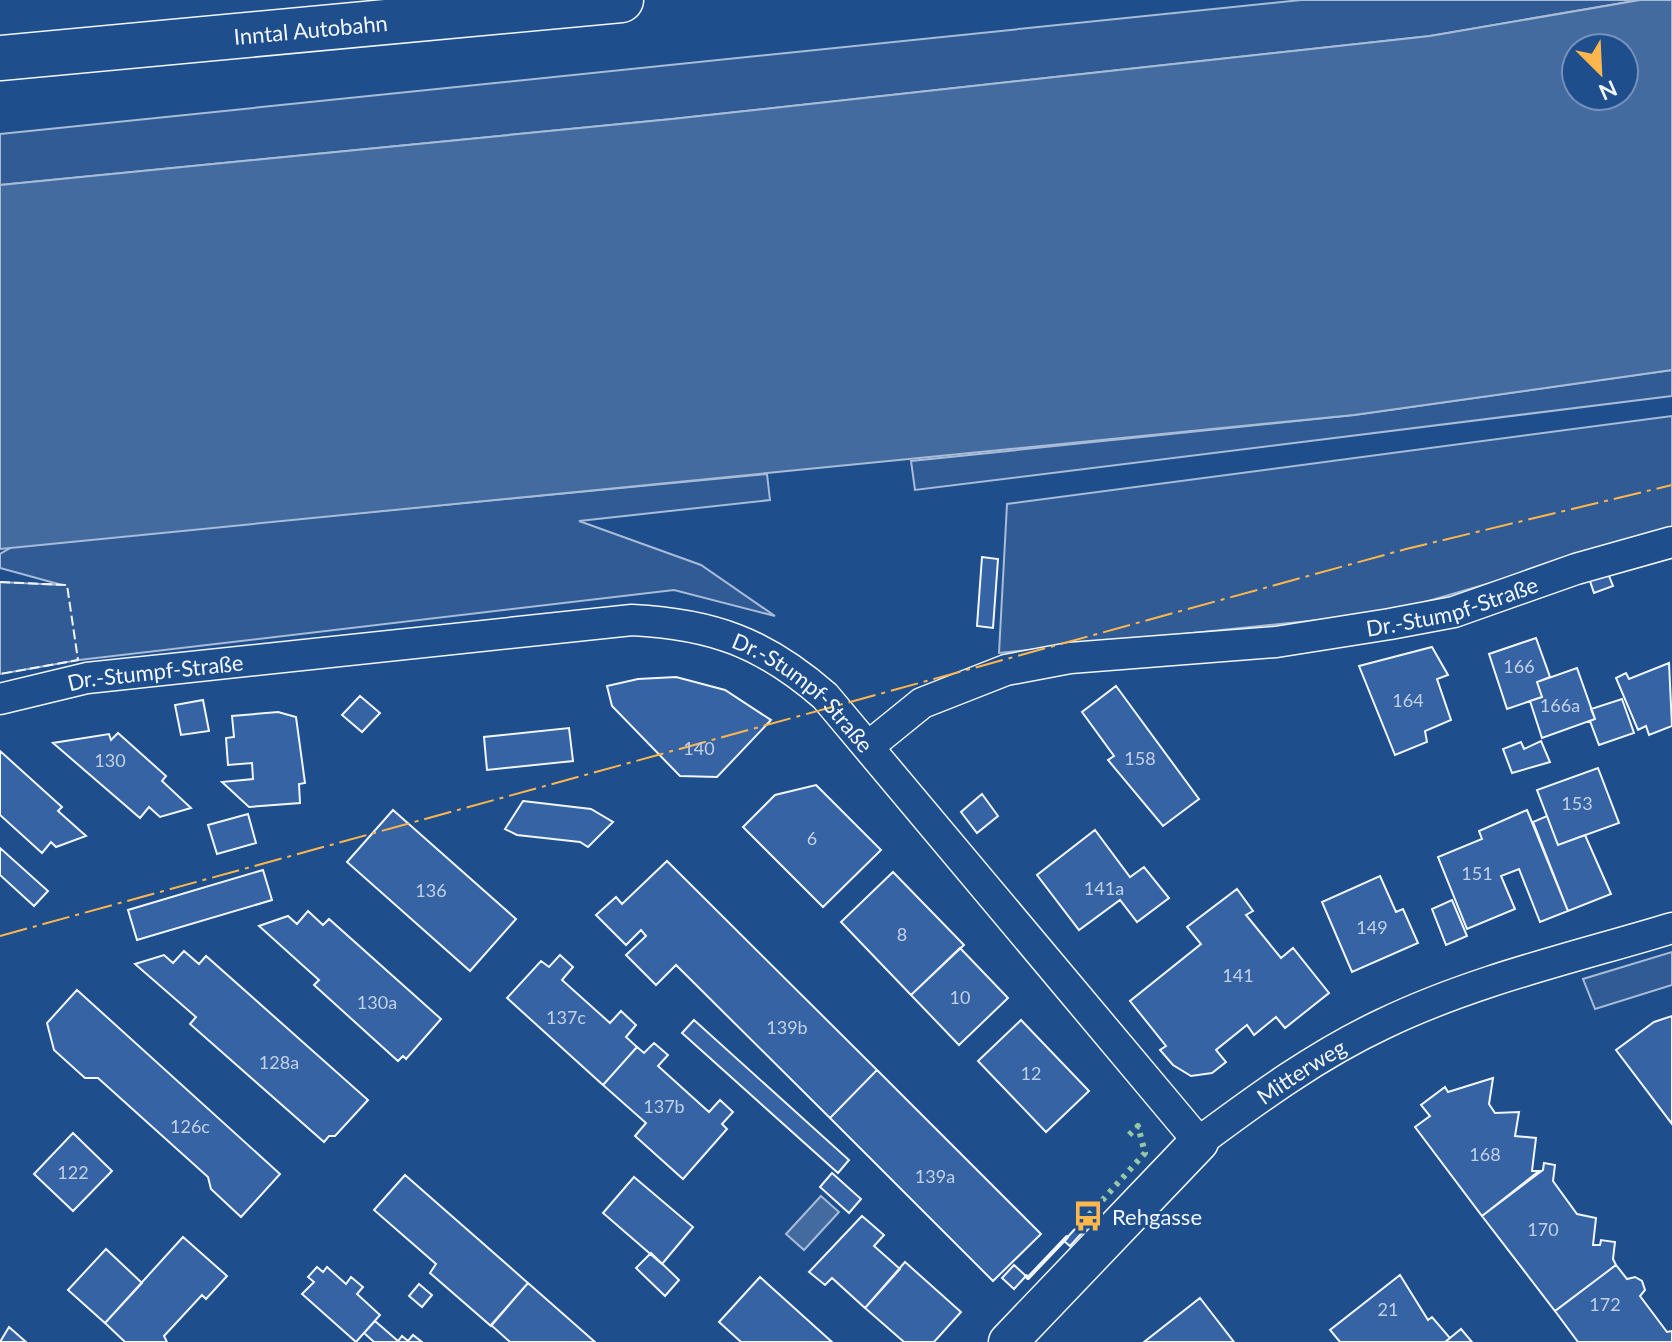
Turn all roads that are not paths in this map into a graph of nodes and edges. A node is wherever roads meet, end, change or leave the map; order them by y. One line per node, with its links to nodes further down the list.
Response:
1 (621, 0): 2 (highway, Inntal Autobahn)
2 (0, 58)
3 (1672, 542): 5 (street, Dr.-Stumpf-Straße)
4 (0, 699): 5 (street, Dr.-Stumpf-Straße)
5 (869, 746): 7 (street)
6 (1672, 928): 7 (street, Mitterweg)
7 (1199, 1142): 8 (street, Mitterweg)
8 (1008, 1342)

